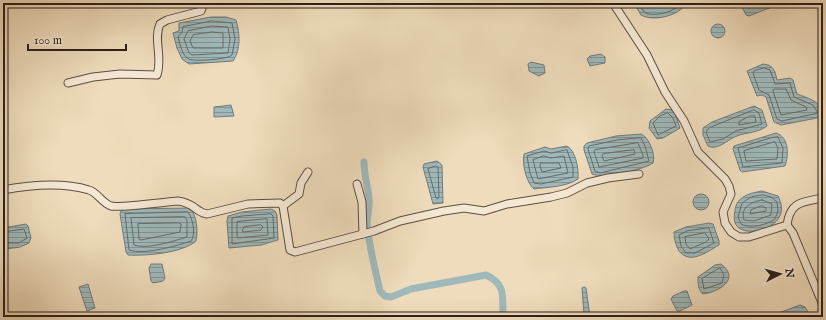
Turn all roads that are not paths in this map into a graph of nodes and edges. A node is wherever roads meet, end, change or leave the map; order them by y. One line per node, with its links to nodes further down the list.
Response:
1 (204, 3): 3 (street)
2 (613, 3): 10 (street)
3 (68, 83)
4 (308, 172): 9 (street)
5 (639, 174): 11 (street)
6 (357, 184): 11 (street)
7 (3, 190): 9 (street)
8 (823, 198): 10 (street)
9 (283, 206): 11 (street)
10 (787, 225): 12 (street)
11 (364, 234)
12 (823, 305)

